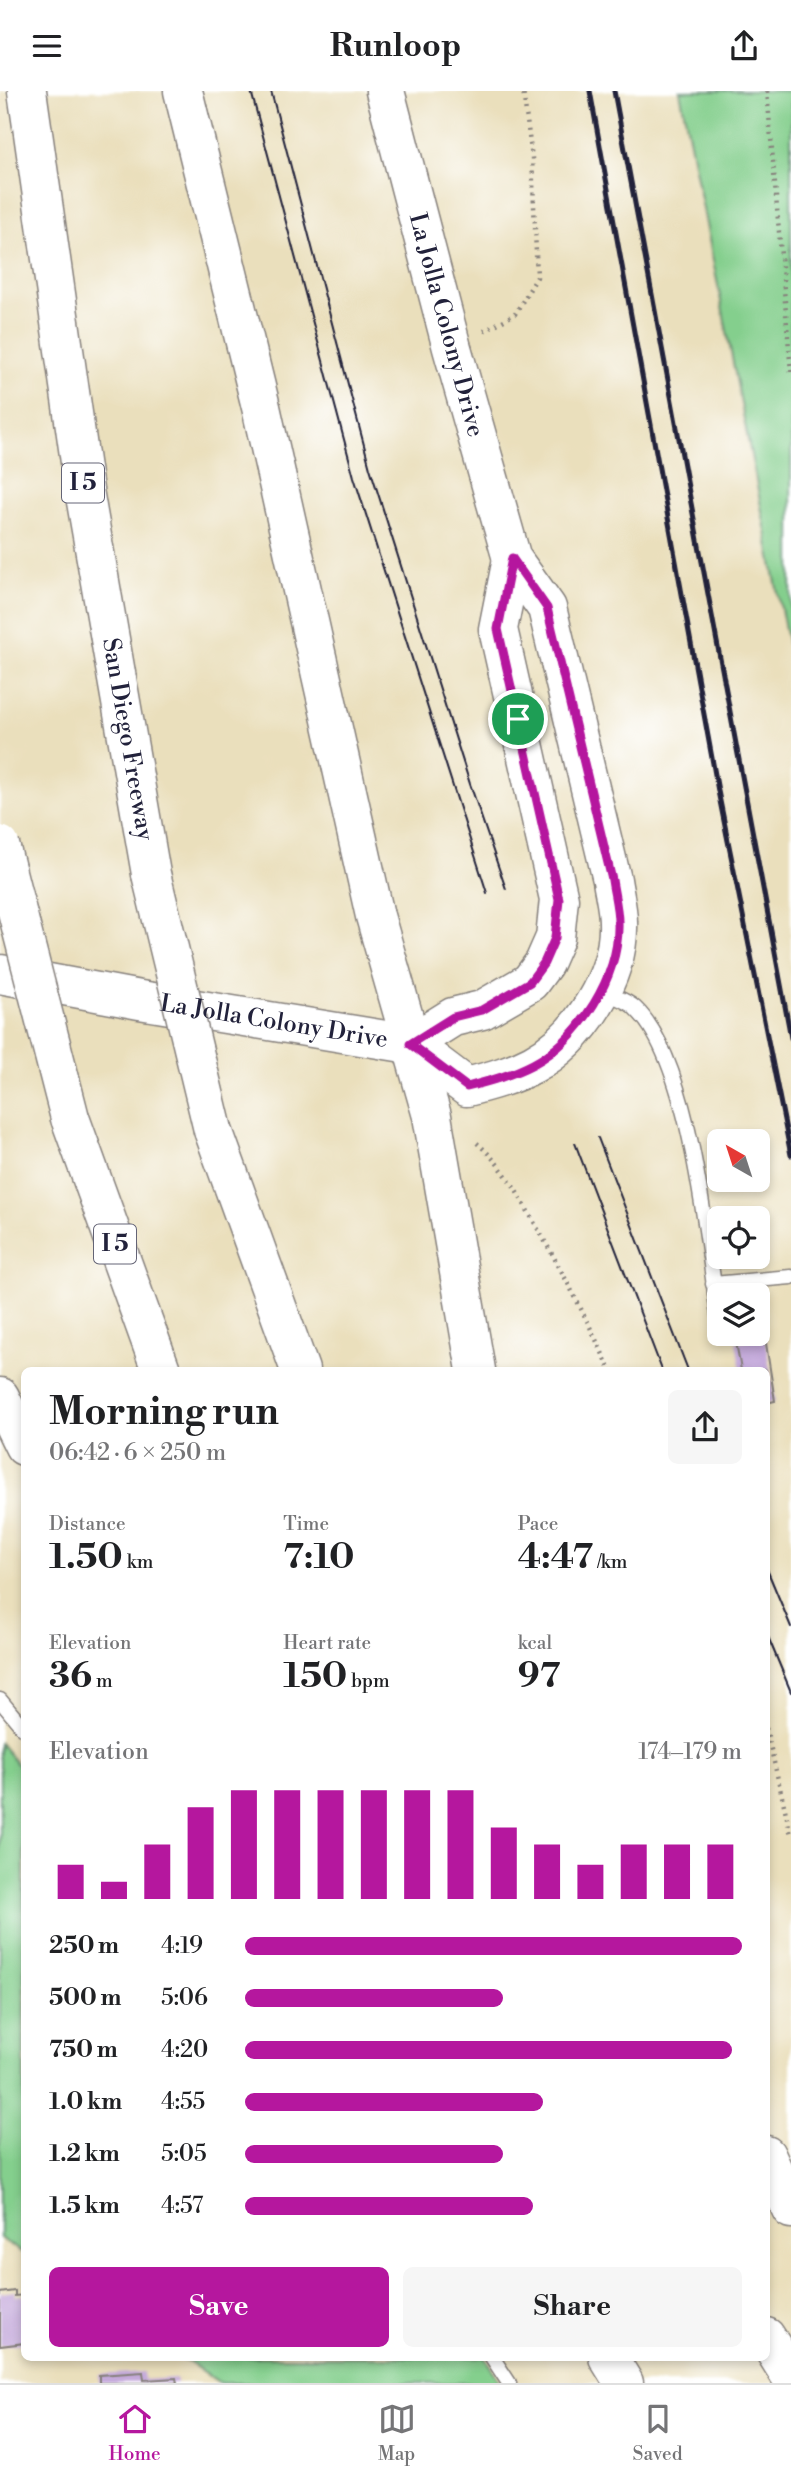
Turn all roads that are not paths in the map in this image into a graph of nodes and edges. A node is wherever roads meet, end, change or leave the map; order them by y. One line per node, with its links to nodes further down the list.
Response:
1 (27, 91): 13 (main road, San Diego Freeway / I 5, bridge)
2 (183, 91): 8 (main road)
3 (384, 91): 4 (main road, La Jolla Colony Drive)
4 (512, 558): 7 (main road, La Jolla Colony Drive); 8 (main road, La Jolla Colony Drive)
5 (0, 845): 12 (main road, I 5, bridge)
6 (0, 974): 8 (main road, La Jolla Colony Drive)
7 (601, 990): 8 (main road, La Jolla Colony Drive); 10 (lane)
8 (410, 1044): 14 (main road)
9 (791, 1277): 11 (lane)
10 (713, 1283)
11 (724, 1283)
12 (160, 1367)
13 (299, 1367)
14 (475, 1367)
15 (0, 1397): 16 (main road)
16 (21, 1440)
17 (0, 1700): 18 (lane)
18 (21, 1725)
19 (770, 2164): 20 (main road)
20 (791, 2209)
21 (770, 2344): 24 (main road)
22 (495, 2361): 25 (lane)
23 (610, 2361): 26 (main road)
24 (791, 2378)
25 (509, 2383)
26 (624, 2383)

